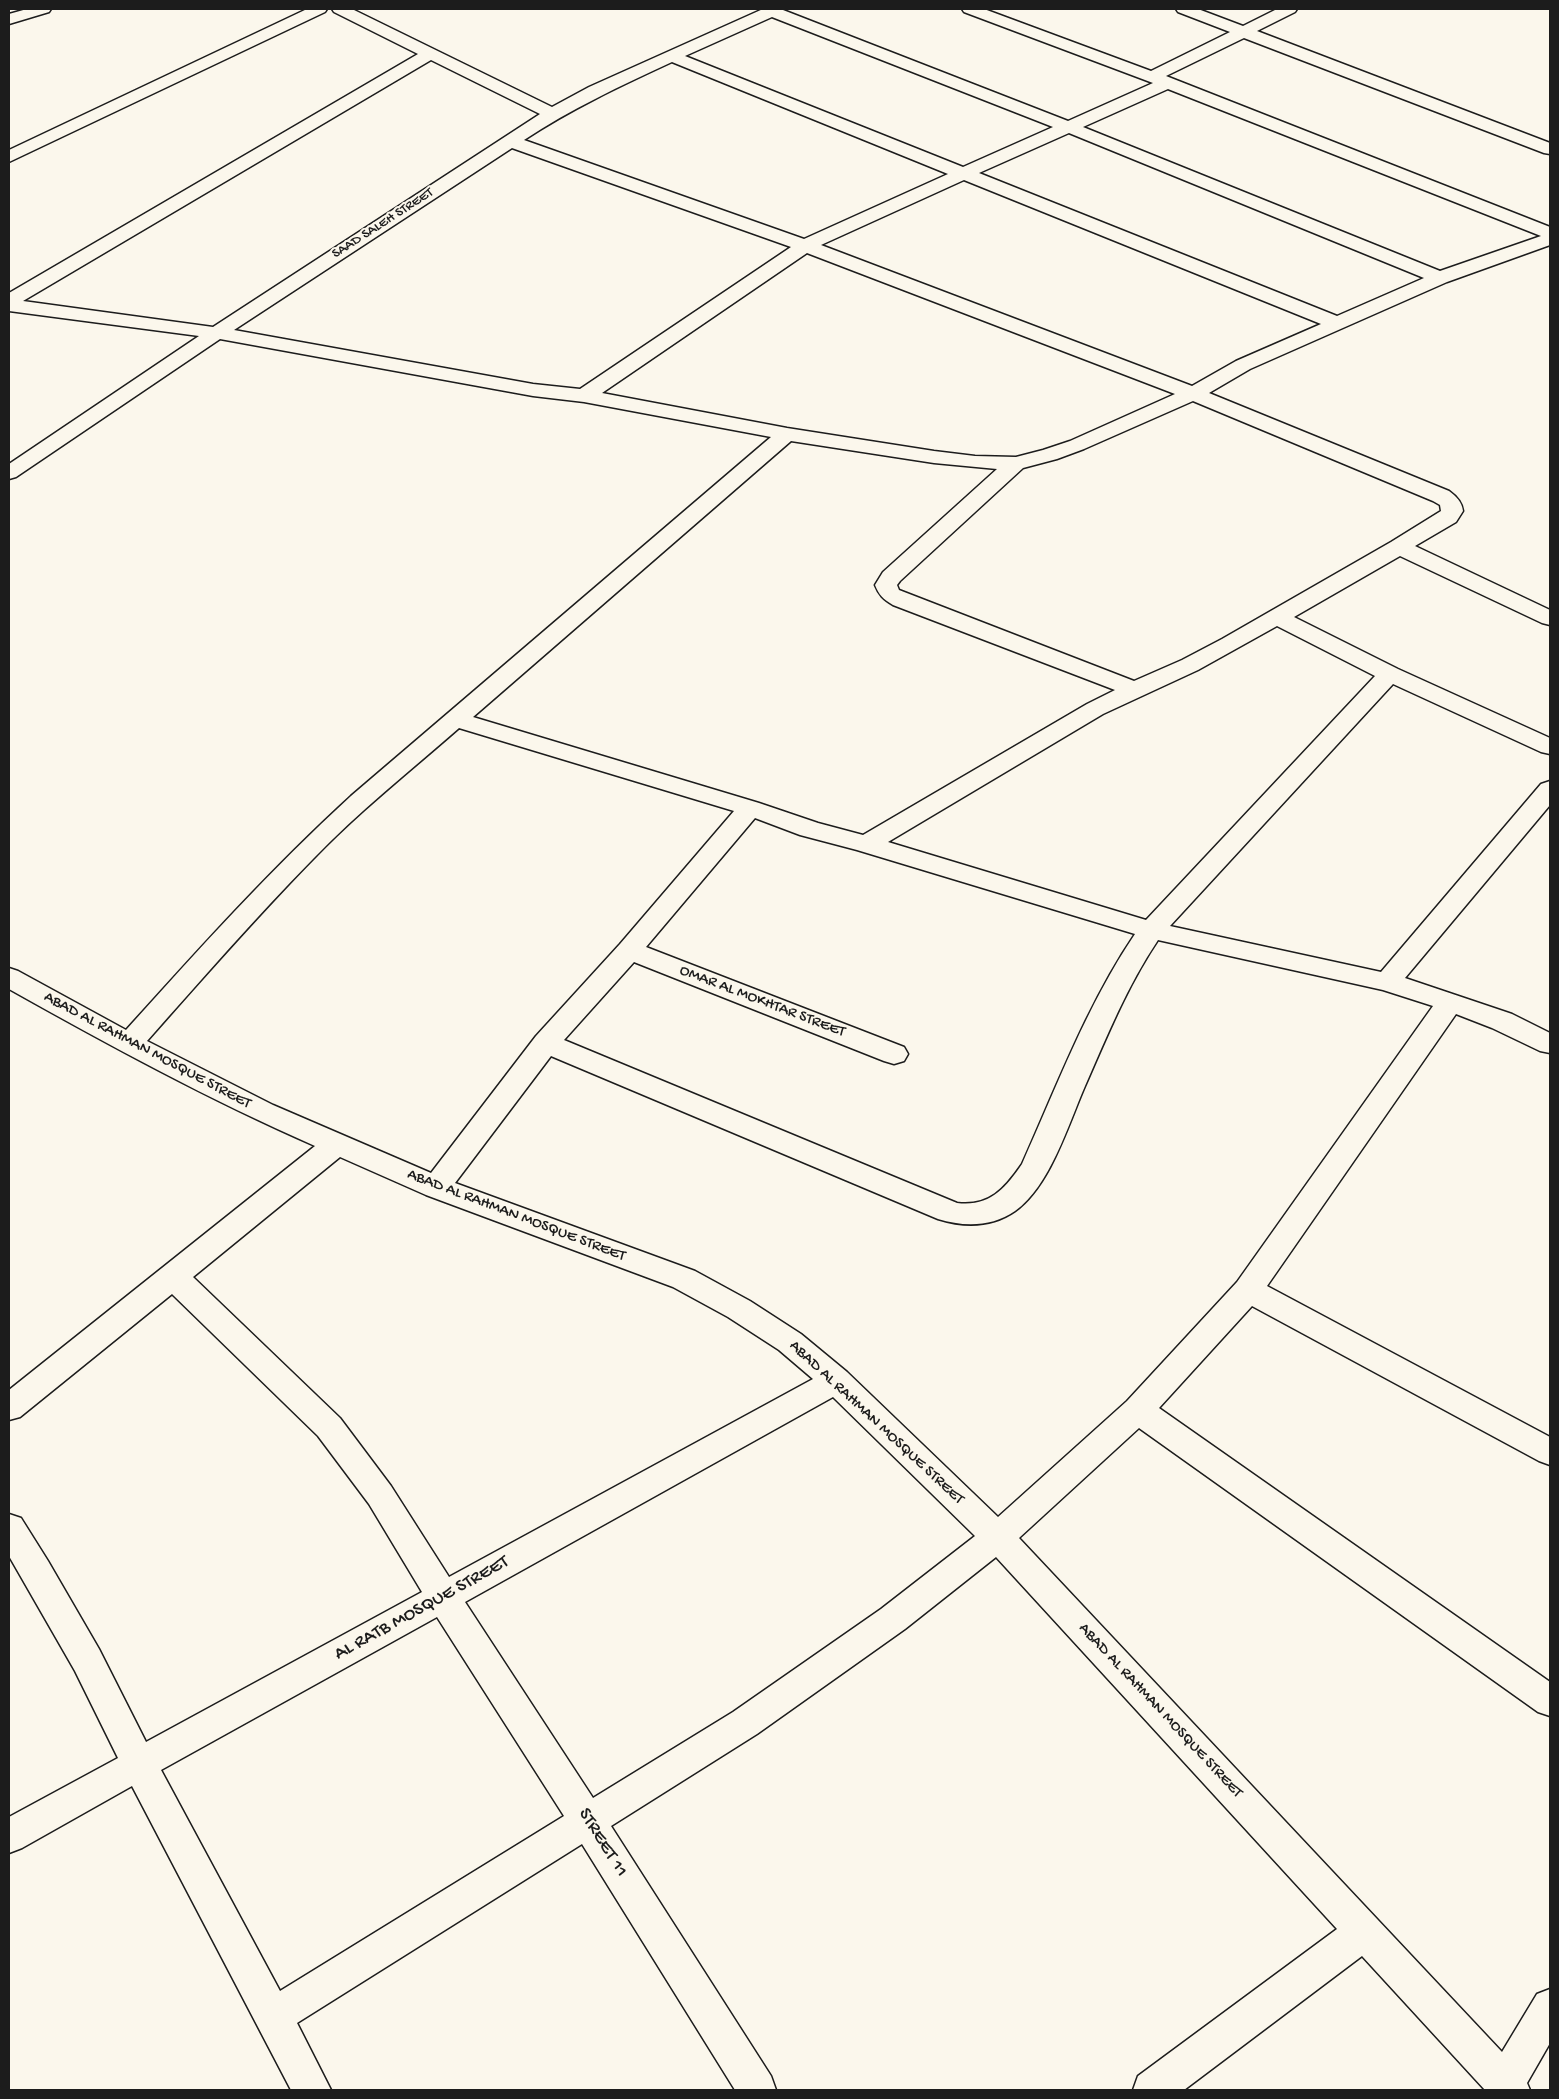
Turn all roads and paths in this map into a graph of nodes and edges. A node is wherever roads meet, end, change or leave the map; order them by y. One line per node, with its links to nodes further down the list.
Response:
1 (44, 9): 8 (street)
2 (319, 9): 17 (street)
3 (340, 9): 10 (street)
4 (970, 9): 12 (street)
5 (1184, 9): 9 (street)
6 (1289, 9): 9 (street)
7 (773, 10): 11 (street, SAAD SALEH STREET); 14 (street)
8 (9, 20)
9 (1244, 31): 12 (street); 16 (street)
10 (430, 54): 13 (street); 23 (street)
11 (670, 56): 13 (street, SAAD SALEH STREET); 18 (street)
12 (1160, 80): 14 (street); 19 (street)
13 (552, 114): 15 (street, SAAD SALEH STREET)
14 (1068, 127): 18 (street); 22 (street)
15 (510, 141): 21 (street); 25 (street, SAAD SALEH STREET)
16 (1550, 149)
17 (9, 157)
18 (964, 172): 21 (street); 24 (street)
19 (1550, 233)
20 (1550, 239): 22 (street)
21 (806, 246): 26 (street); 27 (street)
22 (1440, 278): 24 (street)
23 (9, 303): 25 (street)
24 (1339, 324): 26 (street)
25 (216, 333): 27 (street); 30 (street, SAAD SALEH STREET)
26 (1193, 394): 29 (street); 31 (street)
27 (584, 396): 28 (street)
28 (787, 434): 29 (street); 36 (street)
29 (1016, 463): 35 (street)
30 (9, 473)
31 (1400, 547): 32 (street); 33 (street)
32 (1276, 616): 34 (street); 35 (street)
33 (1550, 618)
34 (1390, 674): 37 (street); 41 (street)
35 (1135, 689): 40 (street)
36 (455, 719): 39 (street); 47 (street)
37 (1550, 747)
38 (1550, 789): 44 (street)
39 (750, 808): 40 (street); 42 (street)
40 (866, 844): 41 (street)
41 (1151, 930): 44 (street); 46 (street)
42 (629, 950): 46 (street); 49 (street, OMAR AL MOKHTAR STREET)
43 (9, 977): 47 (street, ABAD AL RAHMAN MOSQUE STREET)
44 (1387, 982): 45 (street)
45 (1450, 1002): 48 (street); 53 (street)
46 (546, 1043): 51 (street)
47 (129, 1044): 50 (street, ABAD AL RAHMAN MOSQUE STREET)
48 (1550, 1044)
49 (894, 1054)
50 (336, 1145): 51 (street, ABAD AL RAHMAN MOSQUE STREET); 52 (street)
51 (436, 1187): 54 (street, ABAD AL RAHMAN MOSQUE STREET)
52 (173, 1276): 55 (street); 60 (street, STREET 11)
53 (1248, 1290): 56 (street); 57 (street)
54 (836, 1382): 59 (street, ABAD AL RAHMAN MOSQUE STREET); 60 (street, AL RATB MOSQUE STREET)
55 (9, 1408)
56 (1138, 1410): 59 (street); 61 (street)
57 (1550, 1452)
58 (9, 1528): 62 (street)
59 (998, 1536): 63 (street); 65 (street, ABAD AL RAHMAN MOSQUE STREET)
60 (443, 1597): 62 (street, AL RATB MOSQUE STREET); 63 (street, STREET 11)
61 (1550, 1701)
62 (139, 1764): 64 (street, AL RATB MOSQUE STREET); 67 (street)
63 (588, 1821): 67 (street); 70 (street, STREET 11)
64 (9, 1836)
65 (1365, 1931): 68 (street, ABAD AL RAHMAN MOSQUE STREET); 71 (street)
66 (1550, 2006): 68 (street)
67 (273, 2016): 69 (street)
68 (1508, 2087)
69 (312, 2090)
70 (757, 2090)
71 (1152, 2090)

